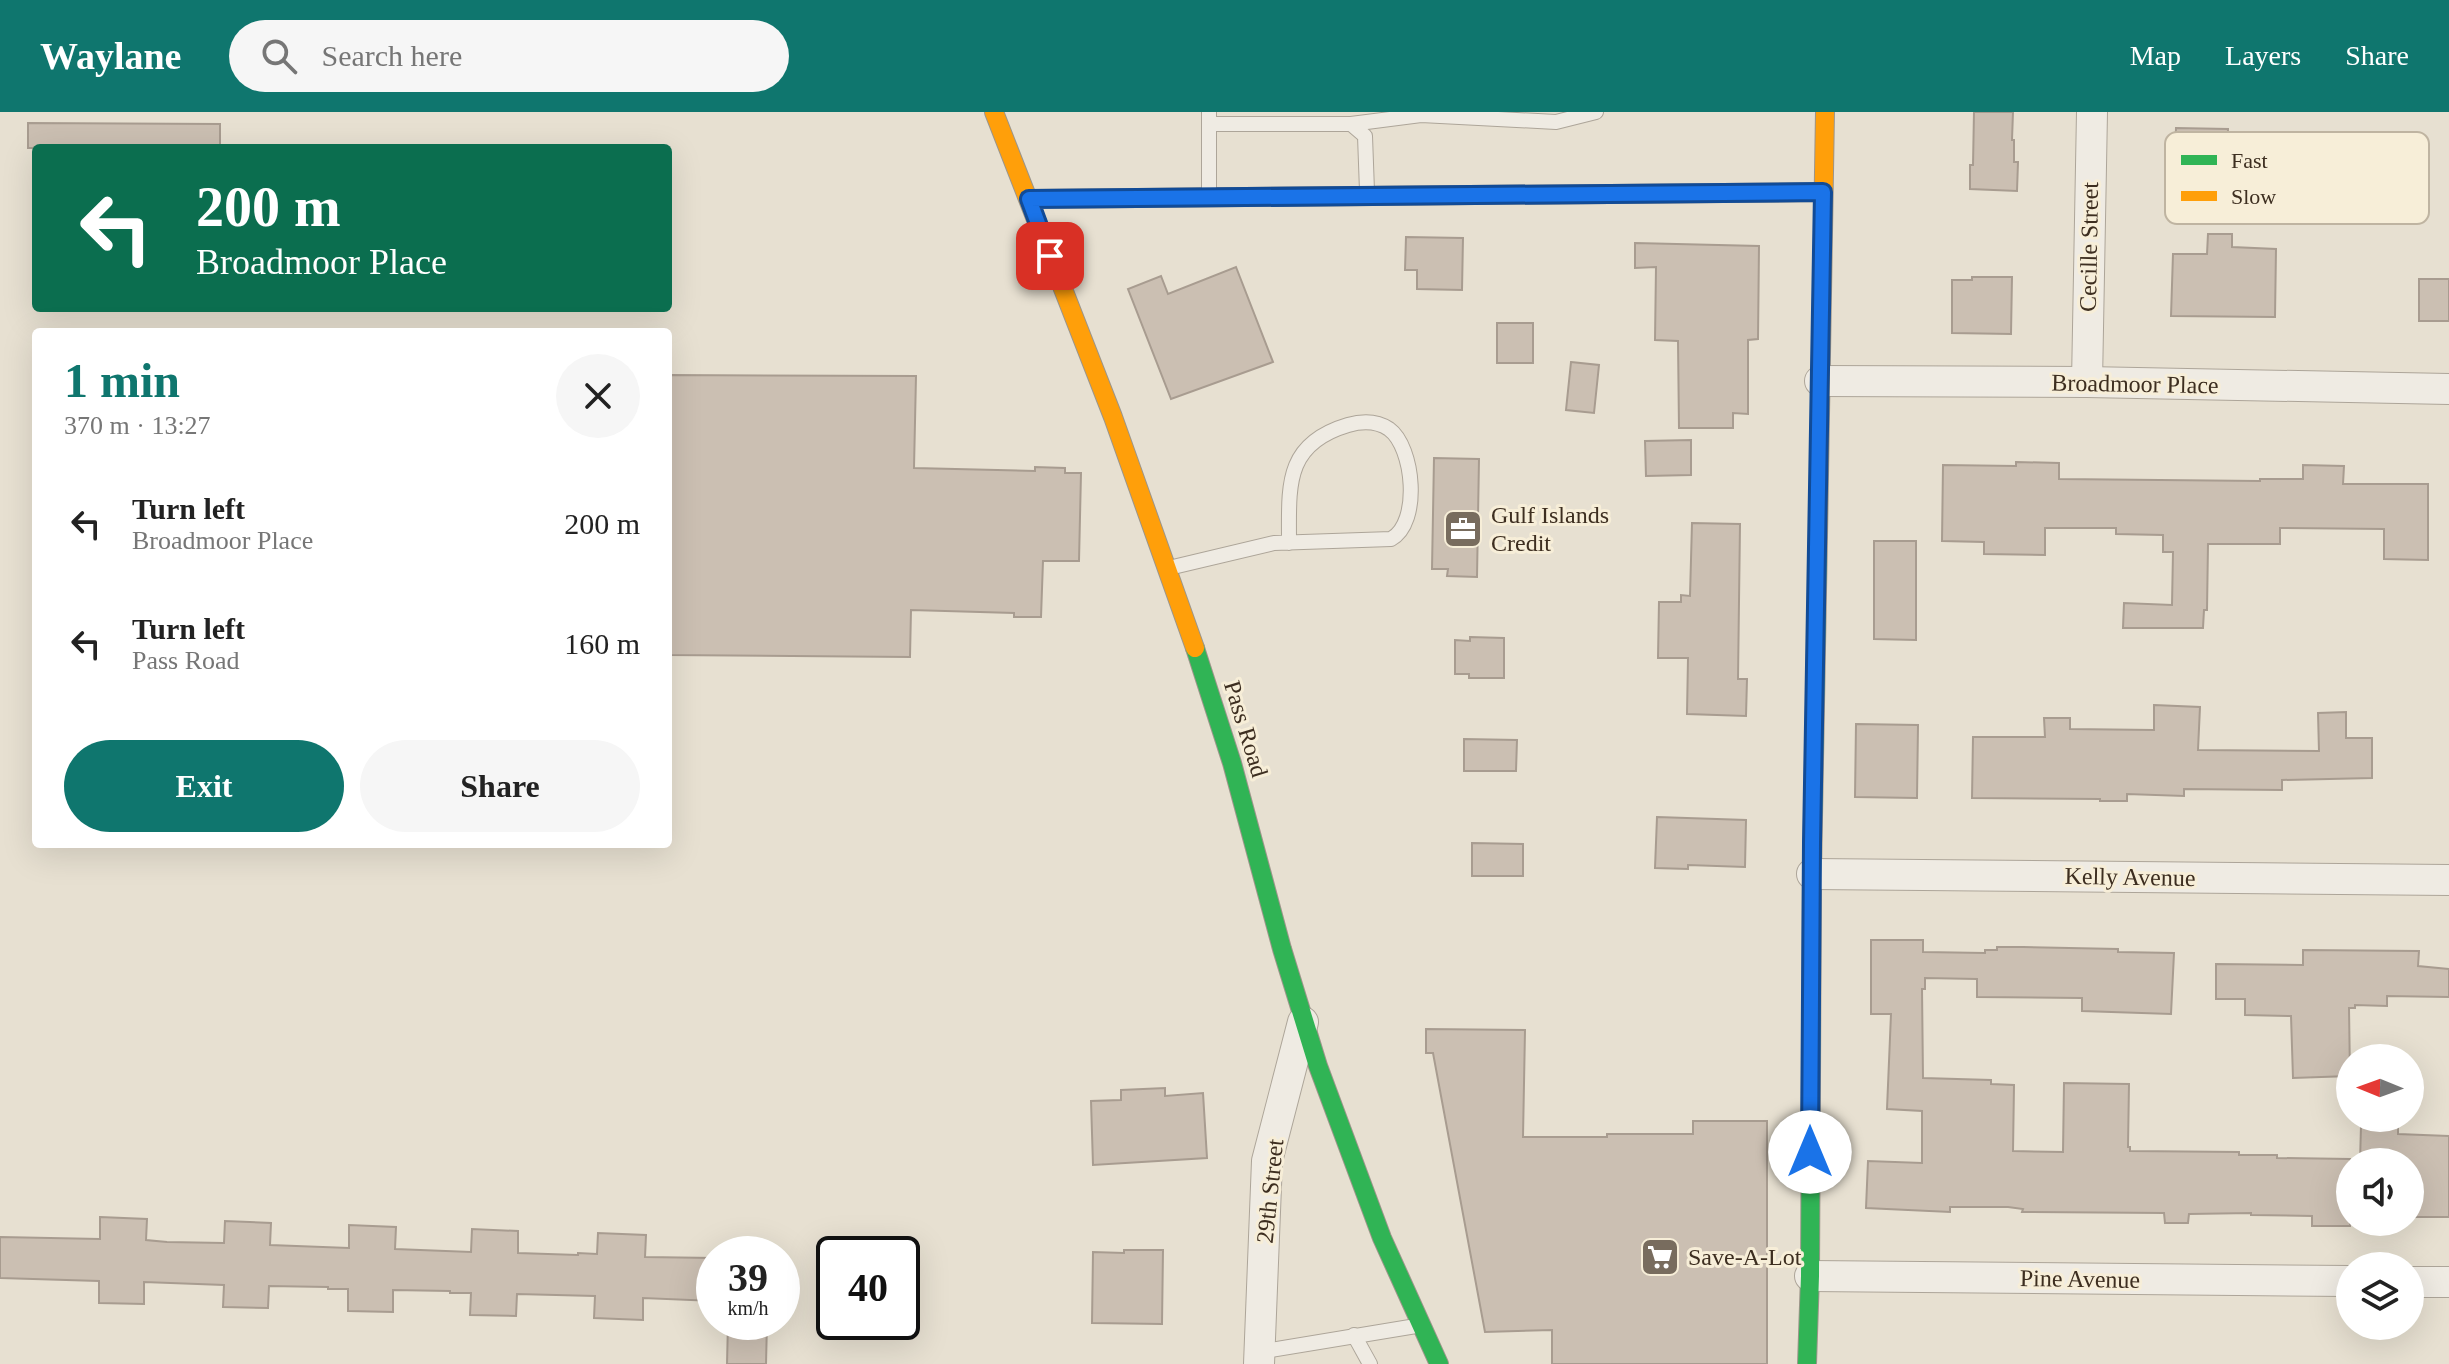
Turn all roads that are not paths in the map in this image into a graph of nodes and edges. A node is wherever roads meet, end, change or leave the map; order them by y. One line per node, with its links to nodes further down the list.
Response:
1 (994, 112): 10 (street, Pass Road)
2 (1596, 112): 6 (lane)
3 (1825, 112): 7 (street)
4 (2092, 112): 12 (street, Cecille Street)
5 (1209, 118): 6 (lane); 9 (lane)
6 (1351, 124): 8 (lane)
7 (1823, 192): 8 (street); 11 (street)
8 (1367, 196): 9 (street)
9 (1209, 197): 10 (street)
10 (1029, 199): 15 (street, Pass Road)
11 (1820, 381): 12 (street, Broadmoor Place); 16 (street)
12 (2087, 382): 13 (street, Broadmoor Place)
13 (2449, 389)
14 (1289, 543): 14 (lane); 15 (lane)
15 (1169, 568): 18 (street, Pass Road)
16 (1812, 874): 17 (street, Kelly Avenue); 19 (street)
17 (2449, 880)
18 (1303, 1020): 23 (street, Pass Road); 25 (street, 29th Street)
19 (1810, 1276): 20 (street, Pine Avenue); 28 (street)
20 (2336, 1281)
21 (2424, 1282): 22 (street)
22 (2449, 1282)
23 (1420, 1325): 24 (lane); 27 (street, Pass Road)
24 (1354, 1335): 25 (lane); 26 (lane)
25 (1259, 1358)
26 (1370, 1364)
27 (1439, 1364)
28 (1807, 1364)

